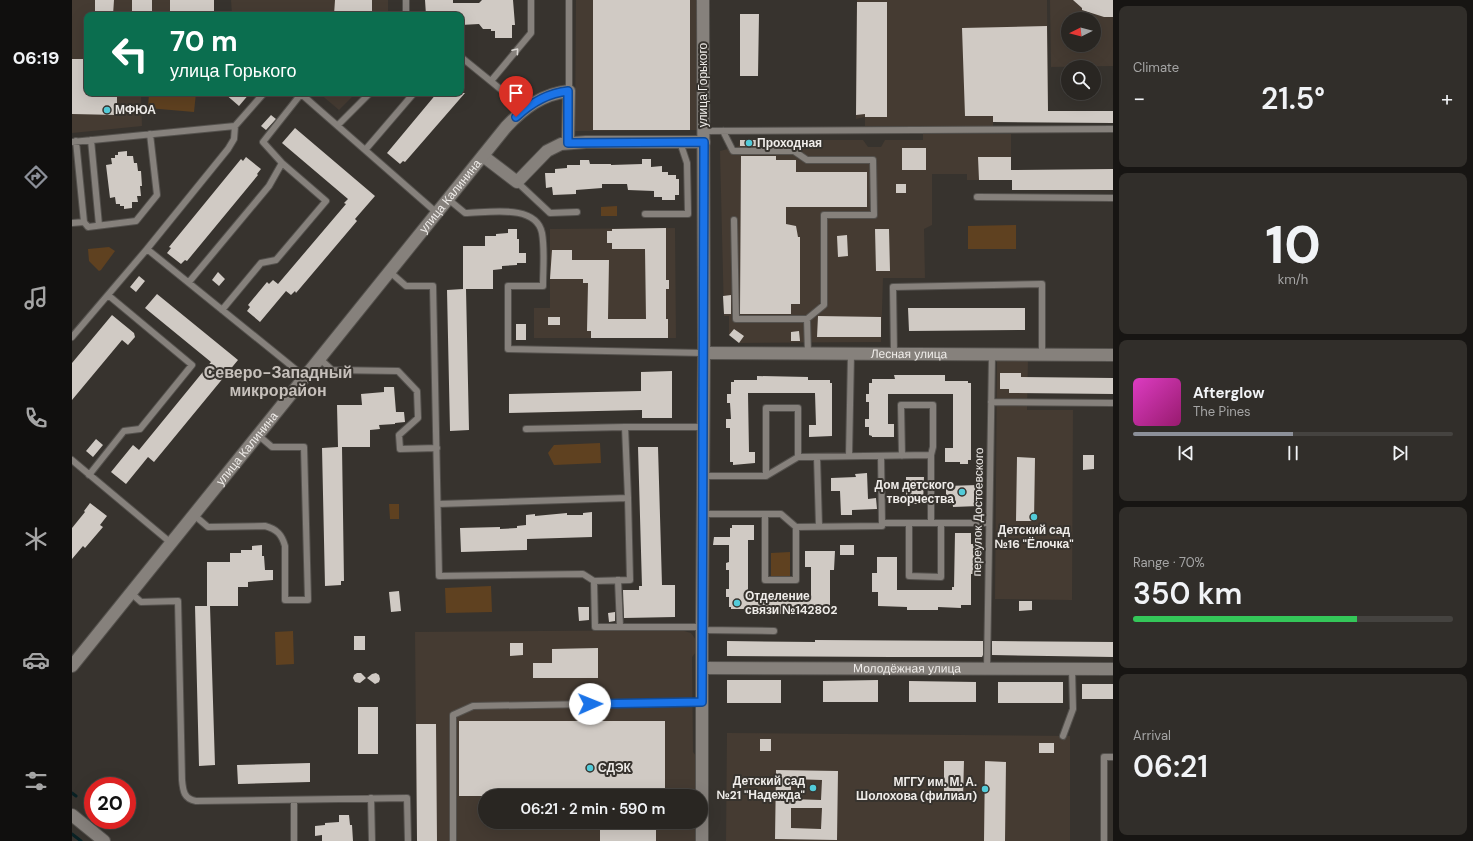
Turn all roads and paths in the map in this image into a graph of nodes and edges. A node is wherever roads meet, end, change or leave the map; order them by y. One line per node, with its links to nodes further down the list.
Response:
1 (406, 0): 5 (lane)
2 (531, 0): 7 (lane, one-way to 2)
3 (570, 0): 8 (lane)
4 (703, 0): 20 (street, улица Горького)
5 (406, 12)
6 (464, 59): 7 (lane)
7 (491, 81): 14 (lane)
8 (568, 91): 14 (street, улица Калинина); 24 (street)
9 (261, 96): 16 (lane)
10 (298, 96): 27 (lane)
11 (304, 96): 15 (lane)
12 (367, 96): 15 (lane)
13 (411, 96): 25 (lane)
14 (525, 109): 26 (street, улица Калинина)
15 (338, 125): 25 (lane)
16 (235, 126): 19 (lane); 39 (lane)
17 (1113, 129): 18 (lane)
18 (723, 131): 20 (lane); 44 (lane)
19 (150, 134): 21 (lane); 38 (lane)
20 (704, 136): 23 (street); 46 (street, улица Горького)
21 (91, 140): 22 (lane); 38 (lane)
22 (74, 141): 36 (lane)
23 (680, 142): 24 (street); 34 (lane)
24 (568, 143): 28 (street)
25 (366, 149): 33 (lane)
26 (483, 156): 28 (street, улица Калинина); 31 (street, улица Калинина)
27 (282, 164): 41 (lane); 43 (lane)
28 (517, 182): 32 (lane)
29 (976, 197): 30 (lane)
30 (1113, 198)
31 (448, 199): 33 (street, улица Калинина); 46 (lane)
32 (577, 212)
33 (437, 213): 40 (street, улица Калинина)
34 (645, 214)
35 (734, 220): 44 (lane)
36 (84, 222): 37 (lane); 38 (lane)
37 (72, 224)
38 (99, 226)
39 (147, 249): 41 (lane); 42 (lane)
40 (390, 272): 53 (street, улица Калинина); 61 (lane)
41 (188, 282): 43 (lane)
42 (108, 295): 45 (lane); 69 (lane)
43 (222, 310): 54 (lane)
44 (807, 319): 47 (lane)
45 (72, 337)
46 (704, 353): 47 (street, Лесная улица); 58 (street, улица Горького)
47 (808, 354): 48 (street, Лесная улица)
48 (851, 354): 49 (street, Лесная улица); 63 (lane)
49 (894, 354): 50 (street, Лесная улица); 51 (lane)
50 (992, 355): 51 (street, Лесная улица); 55 (lane, переулок Достоевского)
51 (1042, 355): 52 (street, Лесная улица)
52 (1113, 356)
53 (320, 359): 54 (street, улица Калинина); 61 (lane)
54 (305, 377): 60 (street, улица Калинина)
55 (991, 402): 56 (lane); 81 (lane, переулок Достоевского)
56 (1113, 403)
57 (625, 426): 58 (lane); 59 (lane); 72 (lane)
58 (704, 427): 70 (street, улица Горького)
59 (526, 429)
60 (258, 436): 76 (street, улица Калинина); 76 (lane)
61 (437, 448): 73 (lane)
62 (931, 455): 65 (lane); 65 (lane); 79 (lane)
63 (849, 456): 64 (lane); 67 (lane)
64 (881, 456): 65 (lane); 77 (lane)
65 (902, 456)
66 (798, 457): 67 (lane); 71 (lane); 71 (lane)
67 (818, 457): 82 (lane)
68 (72, 460): 69 (lane)
69 (89, 475): 84 (lane)
70 (703, 476): 71 (lane); 74 (street, улица Горького)
71 (766, 476)
72 (628, 498): 73 (lane); 85 (lane)
73 (438, 504): 86 (lane)
74 (703, 514): 75 (lane); 89 (street, улица Горького)
75 (766, 514): 83 (lane); 83 (lane)
76 (194, 515): 84 (street, улица Калинина)
77 (882, 522): 78 (lane); 82 (lane)
78 (909, 522): 79 (lane); 80 (lane)
79 (931, 522): 80 (lane)
80 (941, 523): 81 (lane)
81 (989, 523): 93 (lane, переулок Достоевского)
82 (819, 526): 83 (lane)
83 (796, 527)
84 (171, 543): 87 (street, улица Калинина)
85 (618, 580): 86 (lane); 88 (lane)
86 (594, 581): 88 (lane)
87 (131, 593): 91 (street, улица Калинина); 100 (lane)
88 (620, 627): 89 (lane)
89 (702, 628): 90 (lane); 92 (street, улица Горького)
90 (774, 631)
91 (72, 666)
92 (702, 668): 93 (street, Молодёжная улица); 96 (street, улица Горького)
93 (988, 669): 94 (street, Молодёжная улица)
94 (1072, 669): 95 (street, Молодёжная улица); 97 (lane)
95 (1113, 669)
96 (702, 702): 106 (lane); 107 (street, улица Горького)
97 (1063, 736)
98 (1113, 757): 108 (lane)
99 (371, 798): 100 (lane); 104 (lane); 105 (lane)
100 (294, 800): 103 (lane)
101 (72, 815): 102 (street)
102 (104, 841)
103 (294, 841)
104 (372, 841)
105 (408, 841)
106 (453, 841)
107 (702, 841)
108 (1104, 841)

